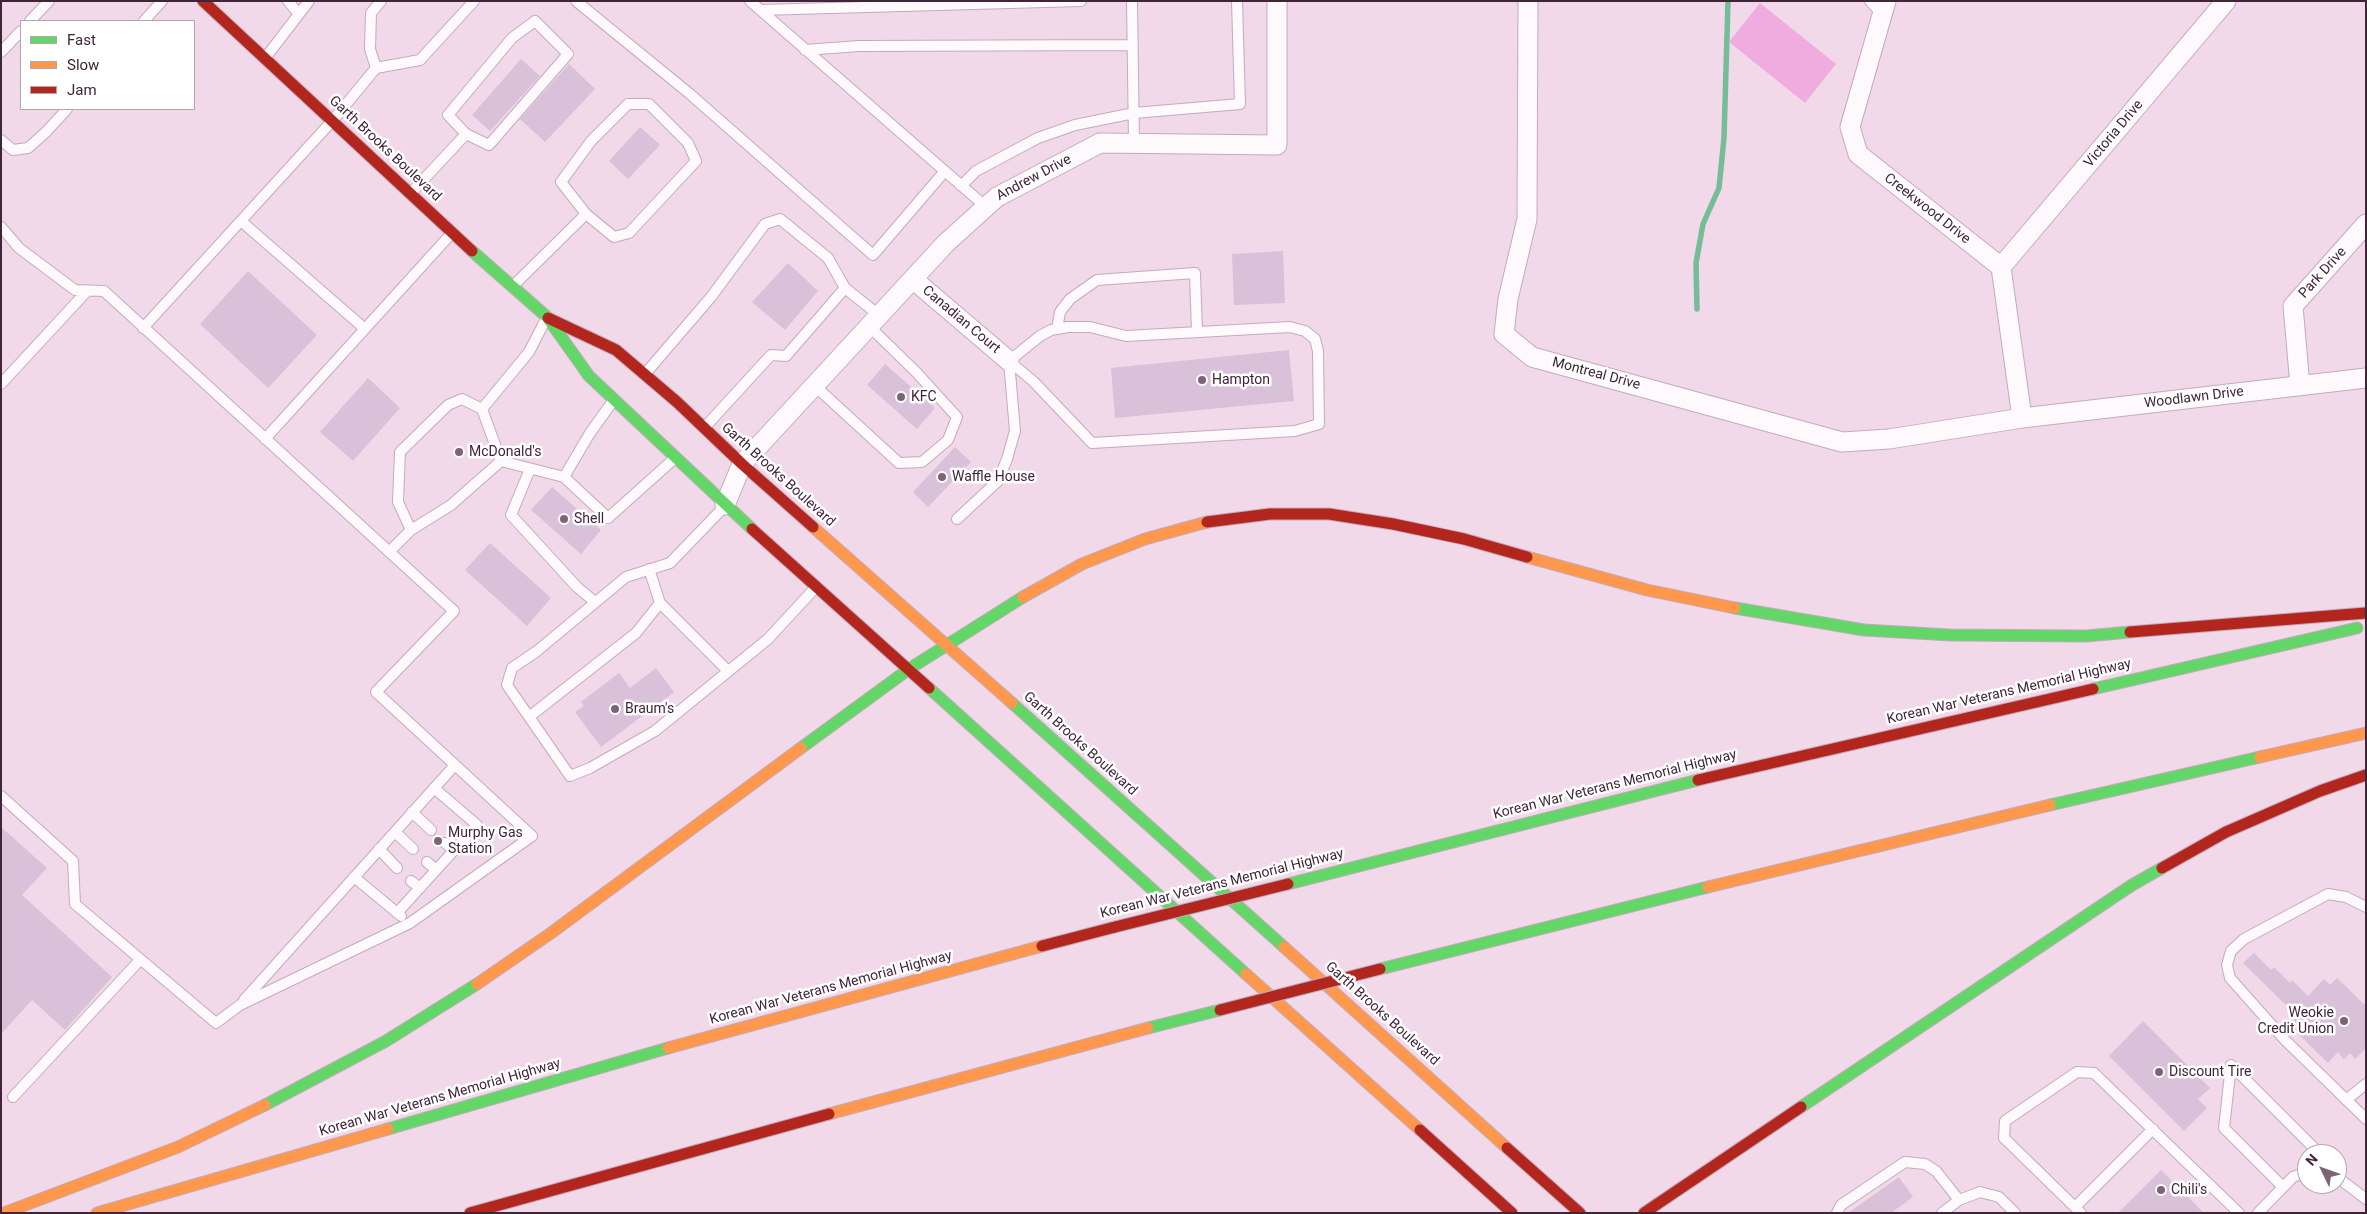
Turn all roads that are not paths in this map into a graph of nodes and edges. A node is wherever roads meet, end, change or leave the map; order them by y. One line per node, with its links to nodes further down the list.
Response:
1 (49, 1): 19 (lane)
2 (162, 1): 20 (lane)
3 (203, 1): 25 (main road, Garth Brooks Boulevard)
4 (288, 1): 18 (lane)
5 (309, 1): 18 (lane)
6 (381, 1): 26 (lane)
7 (474, 1): 26 (lane)
8 (576, 1): 33 (lane)
9 (750, 1): 17 (lane)
10 (1081, 1): 17 (lane)
11 (1132, 1): 22 (lane)
12 (1236, 1): 28 (lane)
13 (1278, 1): 32 (street, Andrew Drive)
14 (1528, 1): 61 (street, Montreal Drive)
15 (2226, 1): 42 (street, Victoria Drive)
16 (1880, 5): 42 (street, Creekwood Drive)
17 (760, 10): 23 (lane)
18 (298, 13): 25 (lane)
19 (31, 20)
20 (145, 20)
21 (20, 32): 24 (lane)
22 (1133, 45): 23 (lane); 28 (lane)
23 (805, 50): 33 (lane)
24 (1, 52)
25 (265, 58): 29 (main road, Garth Brooks Boulevard)
26 (376, 68): 29 (lane)
27 (66, 110): 31 (lane)
28 (1134, 113): 32 (lane); 34 (lane)
29 (333, 120): 35 (main road, Garth Brooks Boulevard); 38 (lane)
30 (466, 134): 30 (lane); 35 (lane)
31 (1, 140)
32 (1134, 143): 36 (street, Andrew Drive)
33 (945, 171): 34 (lane)
34 (961, 186): 36 (lane)
35 (411, 194): 41 (main road, Garth Brooks Boulevard)
36 (986, 207): 43 (street, Andrew Drive)
37 (586, 214): 37 (lane); 44 (lane)
38 (241, 221): 49 (lane); 50 (lane)
39 (2366, 224): 58 (street, Park Drive)
40 (1, 227): 46 (lane)
41 (452, 233): 44 (main road, Garth Brooks Boulevard); 50 (lane)
42 (2001, 267): 61 (street)
43 (914, 280): 48 (street, Andrew Drive); 53 (street, Canadian Court)
44 (512, 286): 47 (main road, Garth Brooks Boulevard)
45 (845, 288): 48 (lane); 54 (lane); 62 (lane)
46 (86, 290): 49 (lane); 56 (lane)
47 (547, 318): 54 (main road, Garth Brooks Boulevard); 59 (main road, Garth Brooks Boulevard); 60 (lane)
48 (875, 321): 57 (street, Andrew Drive); 57 (lane)
49 (143, 328): 63 (lane)
50 (365, 329): 63 (lane)
51 (1057, 329): 52 (lane); 52 (lane); 53 (lane)
52 (1197, 332): 53 (lane)
53 (1009, 361): 70 (lane)
54 (644, 374): 62 (main road, Garth Brooks Boulevard)
55 (2366, 378): 58 (street, Woodlawn Drive)
56 (1, 384)
57 (815, 386): 66 (street, Andrew Drive)
58 (2300, 386): 61 (street, Woodlawn Drive)
59 (614, 400): 64 (main road, Garth Brooks Boulevard); 68 (lane)
60 (482, 409): 65 (lane); 71 (lane)
61 (2022, 418)
62 (704, 428): 66 (main road, Garth Brooks Boulevard)
63 (265, 439): 72 (lane)
64 (676, 457): 68 (lane); 69 (main road, Garth Brooks Boulevard)
65 (501, 460): 67 (lane); 71 (lane)
66 (742, 464): 69 (street, Andrew Drive); 79 (main road, Garth Brooks Boulevard)
67 (530, 469): 68 (lane); 75 (lane)
68 (564, 477)
69 (725, 505): 73 (lane); 74 (main road, Garth Brooks Boulevard)
70 (957, 519)
71 (411, 530): 72 (lane)
72 (389, 552): 84 (lane)
73 (649, 569): 75 (lane); 76 (lane)
74 (816, 587): 80 (main road, Garth Brooks Boulevard); 81 (lane)
75 (595, 602): 82 (lane)
76 (660, 603): 81 (lane); 82 (lane)
77 (2366, 614): 79 (main road)
78 (2366, 626): 119 (main road, Korean War Veterans Memorial Highway, bridge)
79 (947, 644): 80 (main road); 122 (main road, Garth Brooks Boulevard)
80 (909, 669): 118 (main road); 121 (main road, Garth Brooks Boulevard)
81 (728, 671): 82 (lane)
82 (530, 718)
83 (2366, 733): 120 (main road, bridge)
84 (455, 765): 86 (lane); 103 (lane)
85 (2366, 775): 123 (main road)
86 (434, 788): 88 (lane); 94 (lane)
87 (1, 796): 104 (lane)
88 (412, 812): 89 (lane); 90 (lane)
89 (431, 830)
90 (395, 832): 92 (lane); 93 (lane)
91 (445, 843): 94 (lane)
92 (379, 849): 96 (lane); 98 (lane)
93 (413, 849)
94 (454, 850): 97 (lane)
95 (427, 862): 97 (lane)
96 (397, 868)
97 (436, 870): 100 (lane)
98 (354, 877): 102 (lane); 105 (lane)
99 (411, 881): 100 (lane)
100 (420, 888): 102 (lane)
101 (2366, 907): 108 (lane)
102 (397, 913): 103 (lane)
103 (410, 923): 105 (lane)
104 (140, 960): 105 (lane); 107 (lane)
105 (240, 1005)
106 (2366, 1084): 108 (lane)
107 (13, 1097)
108 (2346, 1100): 109 (lane)
109 (2366, 1120)
110 (2152, 1129): 117 (lane); 117 (lane); 127 (lane)
111 (2310, 1144): 114 (lane)
112 (2297, 1176): 114 (lane)
113 (2347, 1185): 115 (lane)
114 (2283, 1187): 128 (lane)
115 (2366, 1199)
116 (1959, 1200): 124 (lane); 125 (lane); 126 (lane)
117 (2078, 1210)
118 (4, 1213)
119 (97, 1213)
120 (470, 1213)
121 (1512, 1213)
122 (1580, 1213)
123 (1644, 1213)
124 (1837, 1213)
125 (1942, 1213)
126 (2015, 1213)
127 (2239, 1213)
128 (2258, 1213)

